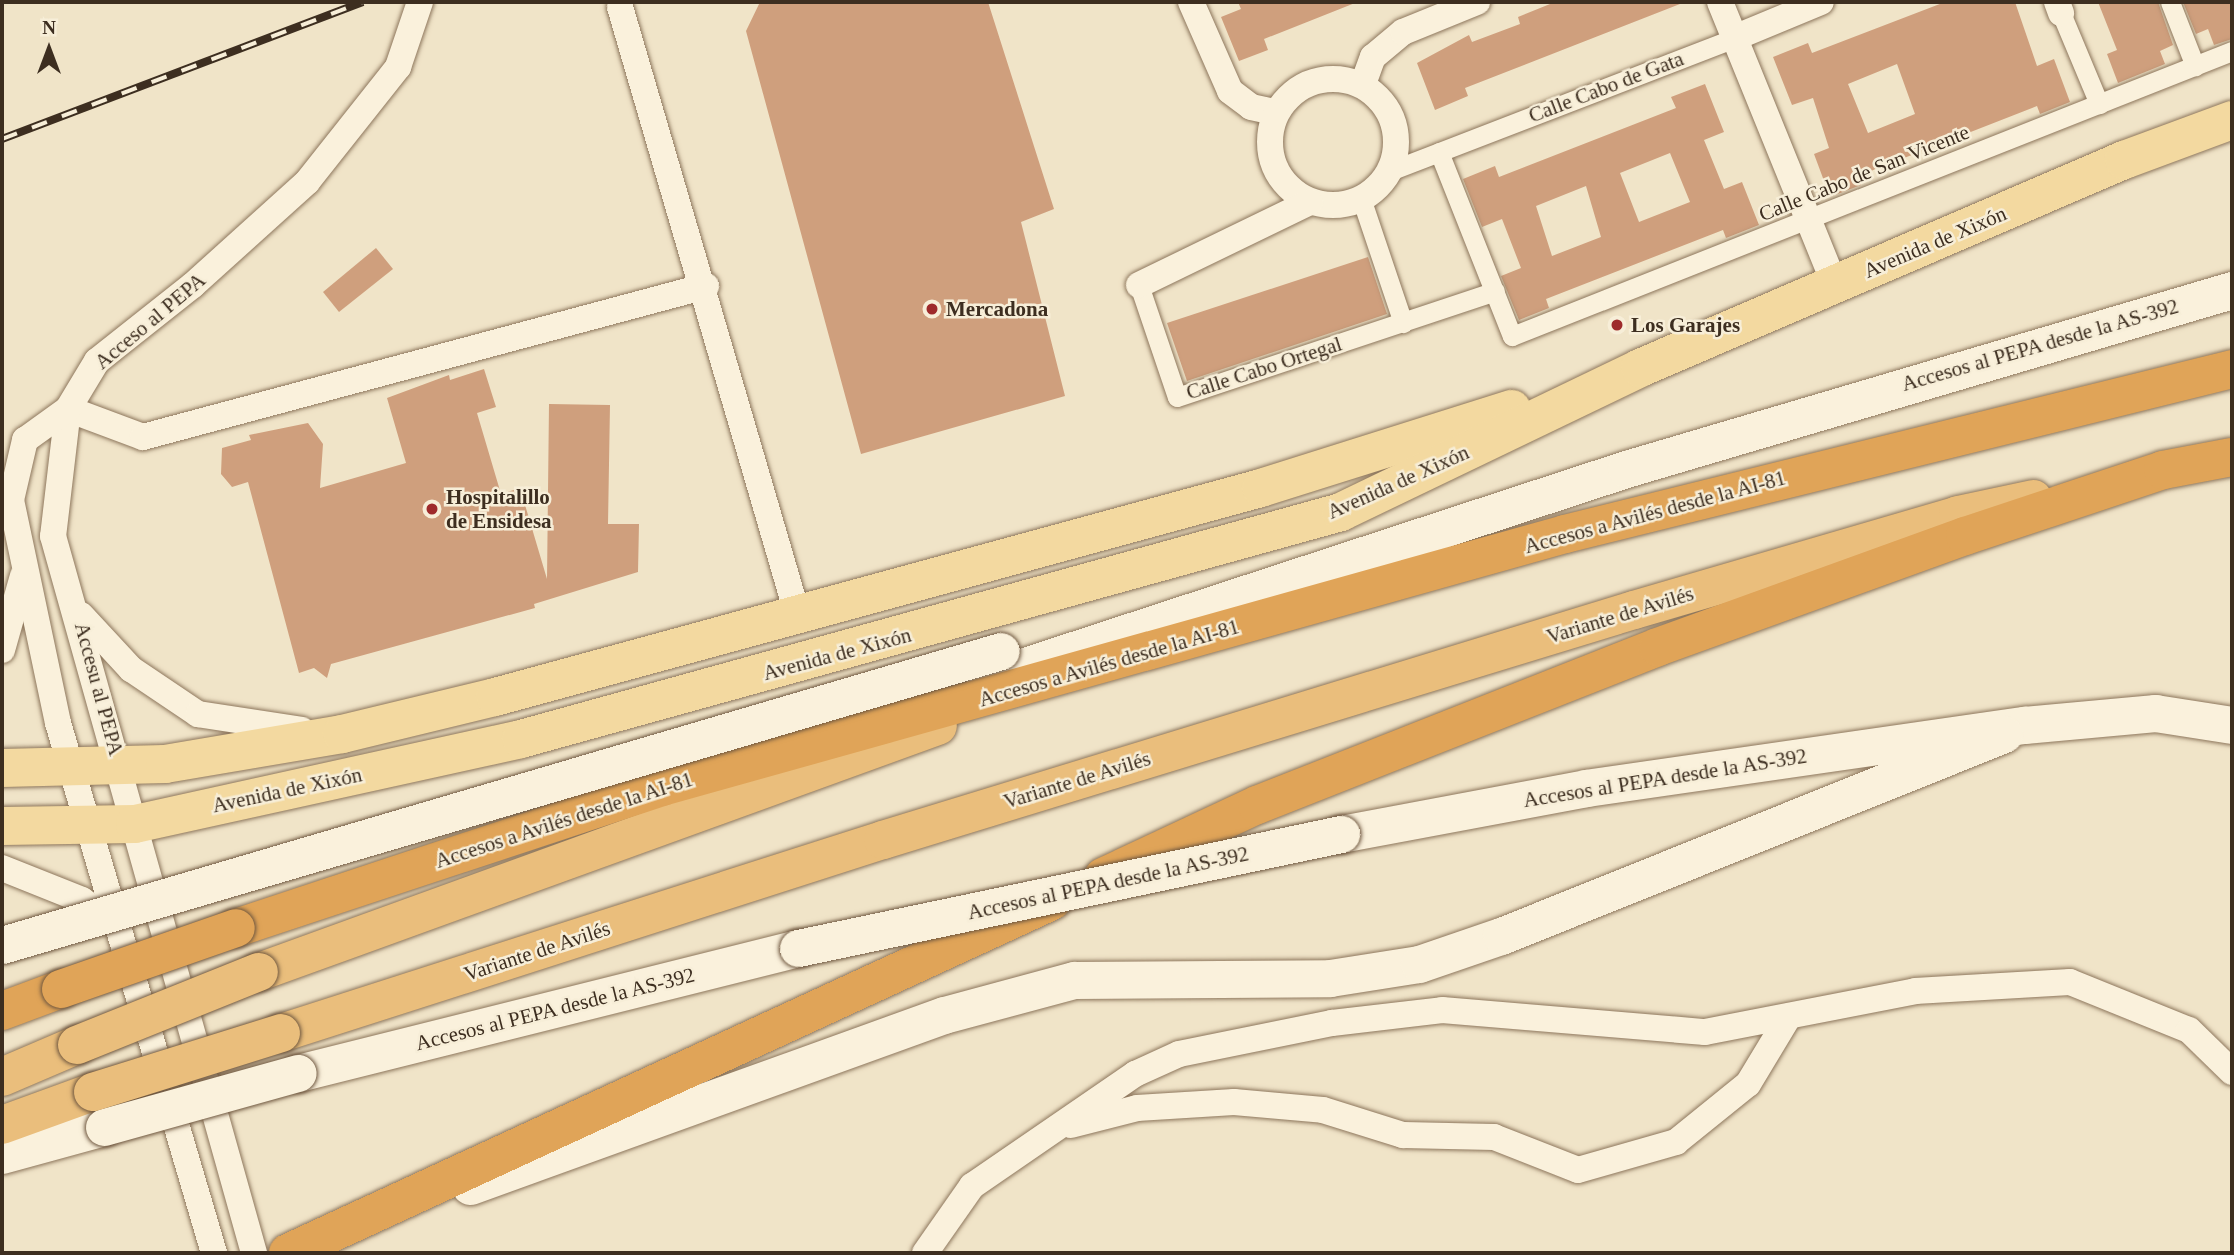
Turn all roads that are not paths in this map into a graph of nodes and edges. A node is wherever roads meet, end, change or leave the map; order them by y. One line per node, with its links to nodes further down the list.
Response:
1 (420, 2): 29 (street, Acceso al PEPA)
2 (1191, 2): 14 (street)
3 (1477, 2): 12 (street)
4 (1720, 2): 9 (street)
5 (1821, 2): 9 (street, Calle Cabo de Gata)
6 (2170, 2): 11 (street)
7 (620, 7): 23 (street)
8 (2059, 7): 13 (street)
9 (1734, 38): 16 (street, Calle Cabo de Gata); 20 (street)
10 (2232, 51): 11 (street, Calle Cabo de San Vicente)
11 (2195, 66): 13 (street, Calle Cabo de San Vicente)
12 (1363, 84): 14 (street); 17 (street)
13 (2099, 104): 20 (street, Calle Cabo de San Vicente)
14 (1275, 113): 19 (street)
15 (2232, 121): 22 (main road, Avenida de Xixón)
16 (1439, 152): 17 (street, Calle Cabo de Gata); 25 (street)
17 (1390, 171): 18 (street)
18 (1362, 198): 19 (street); 26 (street)
19 (1310, 202): 21 (street, Calle Cabo Ortegal)
20 (1808, 219): 22 (street); 25 (street, Calle Cabo de San Vicente)
21 (1139, 285): 26 (street, Calle Cabo Ortegal)
22 (1835, 285): 27 (main road, Avenida de Xixón)
23 (706, 286): 29 (street); 36 (street)
24 (2232, 290): 33 (main road, Accesos al PEPA desde la AS-392)
25 (1495, 292): 26 (street, Calle Cabo Ortegal)
26 (1403, 323)
27 (1640, 368): 36 (main road, Avenida de Xixón); 46 (main road, Avenida de Xixón)
28 (2232, 369): 38 (highway, Accesos a Avilés desde la AI-81)
29 (68, 409): 30 (street, Acceso al PEPA); 35 (street, Accesu al PEPA)
30 (13, 440): 34 (street, Acceso al PEPA)
31 (2232, 457): 32 (highway)
32 (2163, 470): 56 (highway, Variante de Avilés, bridge); 60 (highway)
33 (1407, 538): 45 (main road, Accesos al PEPA desde la AS-392); 51 (main road, Accesos al PEPA desde la AS-392, bridge)
34 (24, 574): 37 (street); 43 (street, Acceso al PEPA)
35 (78, 612): 40 (street, Accesu al PEPA); 42 (street, Accesu al PEPA)
36 (797, 613): 40 (main road, Avenida de Xixón)
37 (2, 650)
38 (1095, 669): 45 (highway, Accesos a Avilés desde la AI-81); 55 (highway, bridge)
39 (2232, 725): 56 (main road, Accesos al PEPA desde la AS-392, bridge)
40 (342, 734): 42 (main road, Avenida de Xixón)
41 (2004, 734): 60 (main road)
42 (120, 766): 43 (main road, Avenida de Xixón); 46 (street, Accesu al PEPA)
43 (71, 767): 44 (main road, Avenida de Xixón); 47 (street, Acceso al PEPA)
44 (2, 768)
45 (662, 787): 52 (highway, Accesos a Avilés desde la AI-81, bridge)
46 (135, 824): 47 (main road, Avenida de Xixón); 62 (street, Accesu al PEPA)
47 (88, 825): 48 (main road, Avenida de Xixón); 50 (street, Acceso al PEPA)
48 (2, 826)
49 (2, 868): 50 (street)
50 (118, 926): 61 (street, Acceso al PEPA)
51 (2, 945)
52 (2, 1010)
53 (1789, 1016): 54 (street); 58 (street); 58 (street)
54 (2232, 1072)
55 (2, 1077)
56 (99, 1109): 57 (highway, Variante de Avilés); 59 (main road, Accesos al PEPA desde la AS-392)
57 (2, 1125)
58 (1053, 1129): 63 (street)
59 (2, 1155)
60 (303, 1247)
61 (214, 1253)
62 (254, 1253)
63 (925, 1253)

